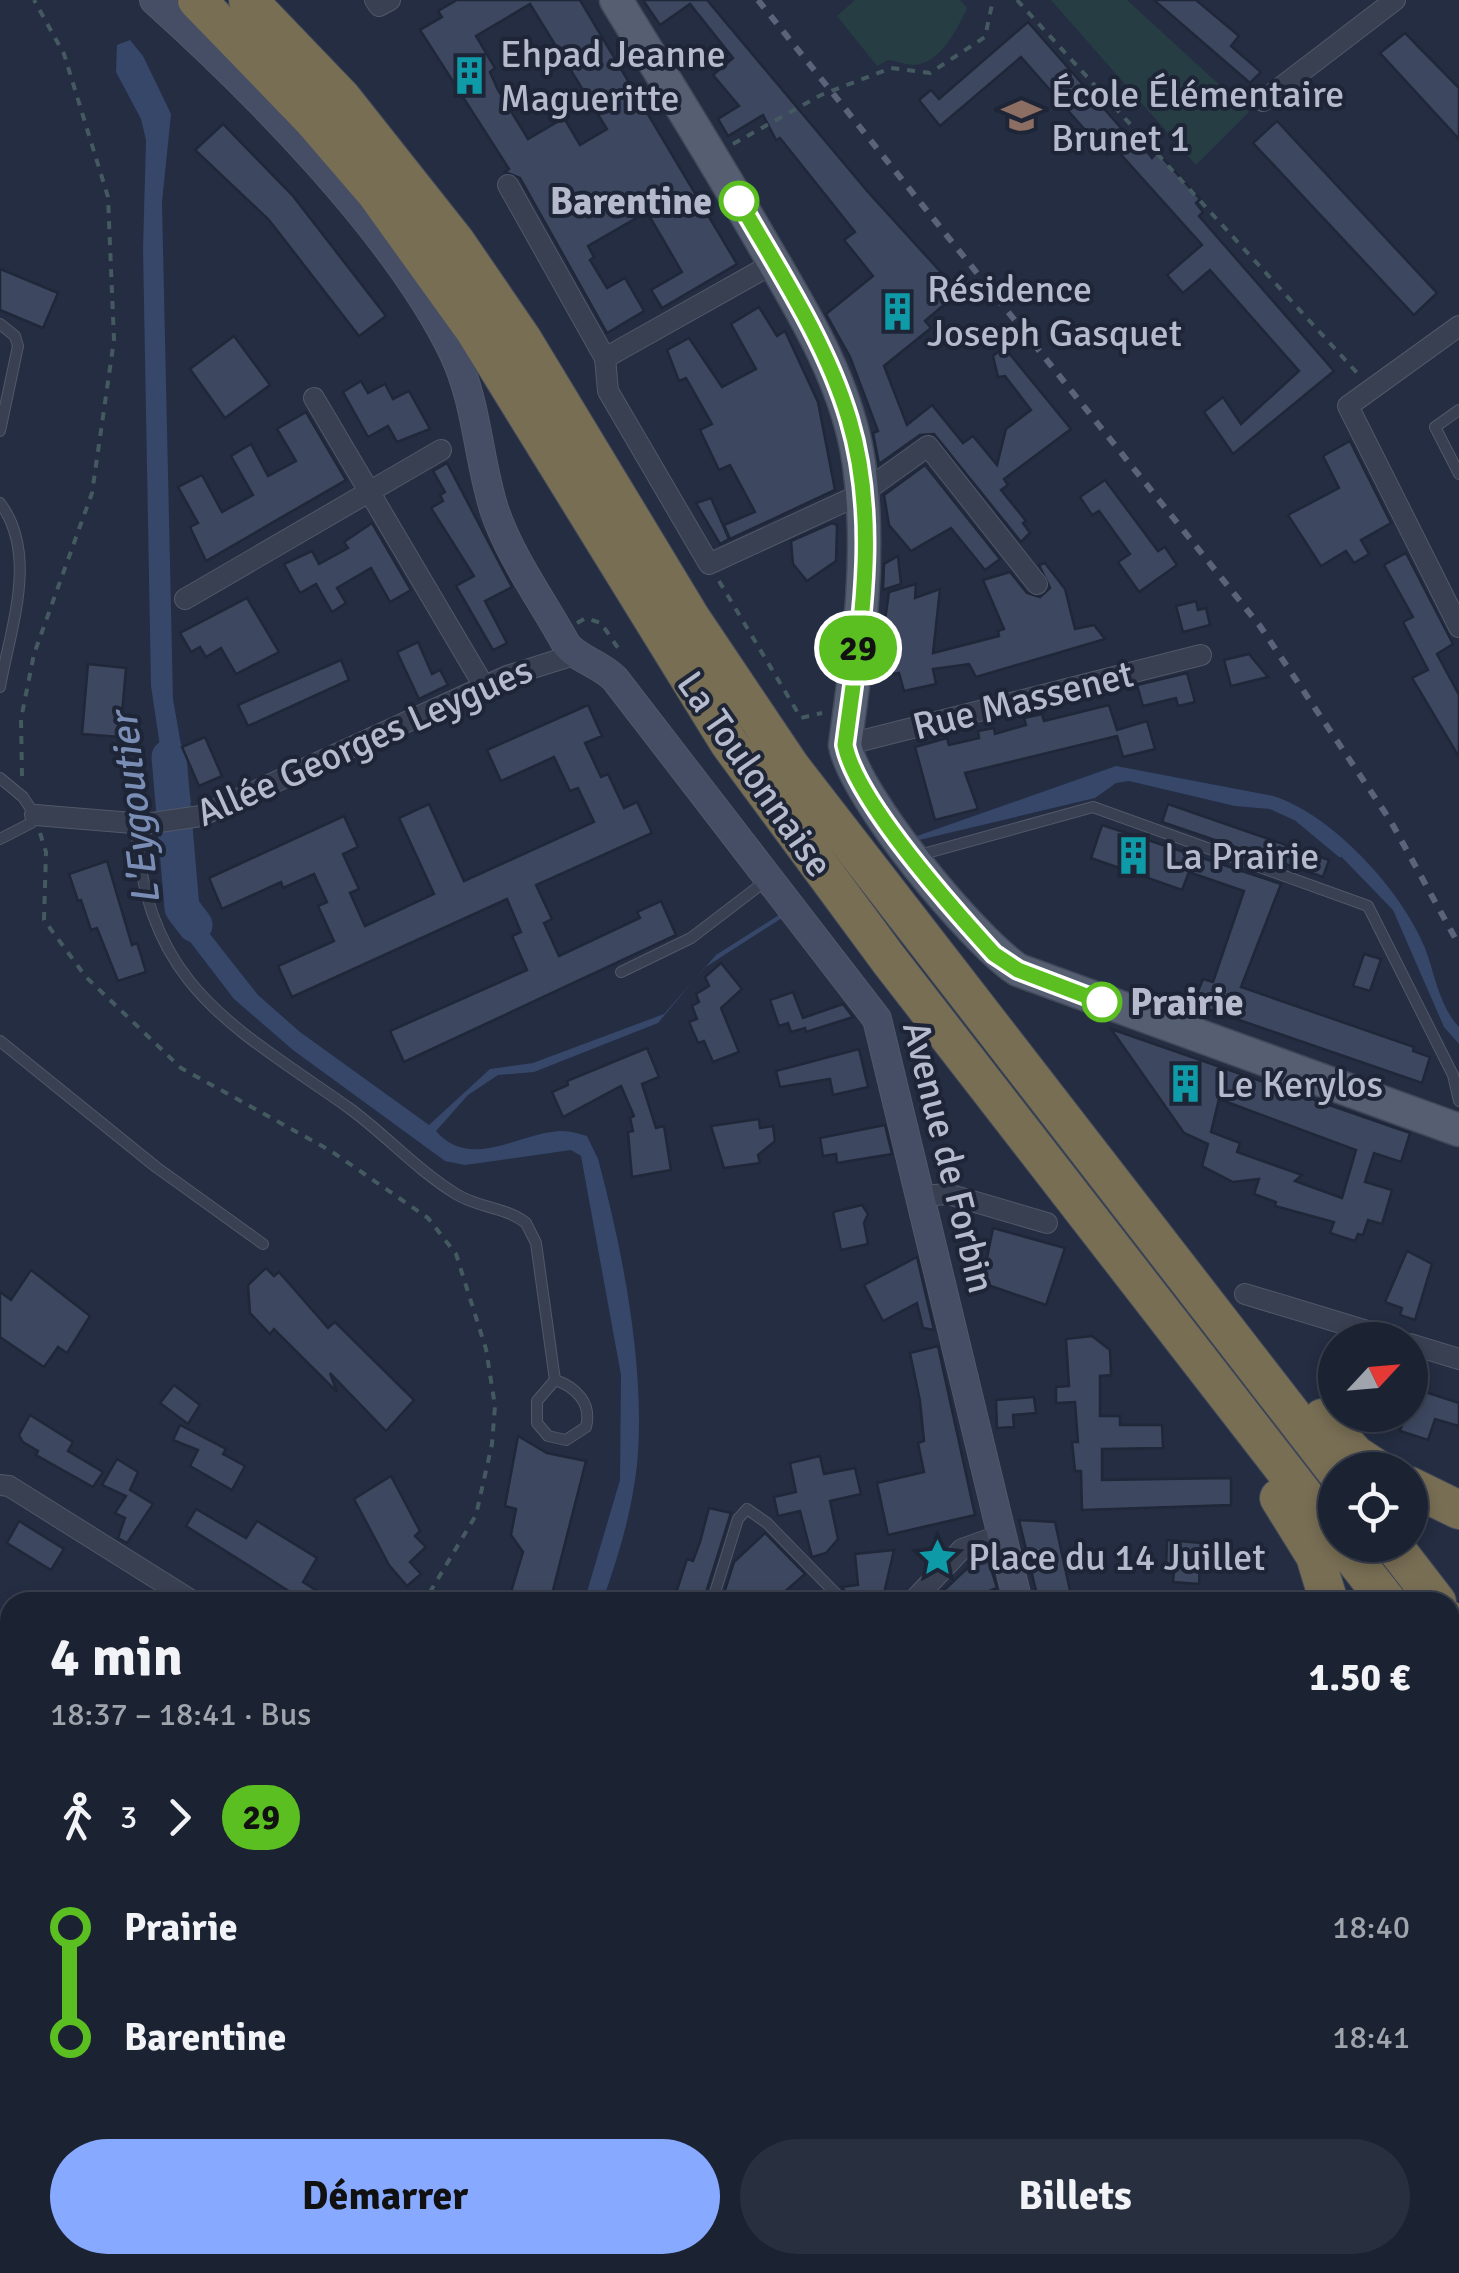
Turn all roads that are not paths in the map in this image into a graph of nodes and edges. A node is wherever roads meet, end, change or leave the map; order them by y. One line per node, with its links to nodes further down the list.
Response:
1 (154, 0): 23 (street)
2 (196, 0): 42 (highway, La Toulonnaise)
3 (248, 0): 38 (highway, La Toulonnaise)
4 (616, 0): 8 (main road)
5 (1395, 0): 6 (street)
6 (1263, 100)
7 (508, 185): 11 (street)
8 (774, 263): 11 (street); 18 (main road)
9 (0, 324): 14 (lane)
10 (1459, 326): 22 (street)
11 (605, 358): 18 (street)
12 (314, 398): 17 (street)
13 (1459, 410): 16 (lane)
14 (0, 431)
15 (440, 450): 17 (street)
16 (1459, 474)
17 (369, 492): 21 (street); 25 (street)
18 (861, 494): 20 (street); 27 (main road)
19 (0, 503): 26 (lane)
20 (1037, 584)
21 (185, 600)
22 (1459, 628)
23 (574, 654): 25 (street, Allée Georges Leygues); 33 (street, Avenue de Forbin)
24 (1202, 655): 27 (street, Rue Massenet)
25 (484, 686): 29 (street, Allée Georges Leygues)
26 (0, 687)
27 (845, 745): 32 (main road)
28 (0, 778): 30 (lane)
29 (136, 824): 30 (street, Allée Georges Leygues); 47 (lane)
30 (38, 825): 31 (lane)
31 (0, 839)
32 (915, 856): 36 (lane); 37 (main road)
33 (768, 880): 34 (lane); 39 (street, Avenue de Forbin)
34 (620, 972)
35 (0, 1041): 41 (lane)
36 (1459, 1101)
37 (1459, 1130)
38 (1072, 1132): 48 (highway, La Toulonnaise); 49 (highway)
39 (922, 1196): 40 (street); 54 (street, Avenue de Forbin)
40 (1047, 1223)
41 (262, 1244)
42 (1120, 1258): 53 (highway, La Toulonnaise); 63 (highway)
43 (1245, 1294): 44 (street)
44 (1338, 1322)
45 (1428, 1350): 46 (street)
46 (1459, 1359)
47 (554, 1380): 47 (lane)
48 (1321, 1452)
49 (1353, 1452)
50 (0, 1485): 58 (street)
51 (1428, 1495): 52 (highway)
52 (1459, 1510)
53 (1318, 1512)
54 (1001, 1535): 61 (street); 62 (street, Avenue de Forbin)
55 (1356, 1562): 64 (highway)
56 (1406, 1562): 57 (highway)
57 (1427, 1589)
58 (178, 1592)
59 (715, 1592): 60 (lane)
60 (834, 1592)
61 (921, 1592)
62 (1015, 1592)
63 (1326, 1592)
64 (1380, 1592)

